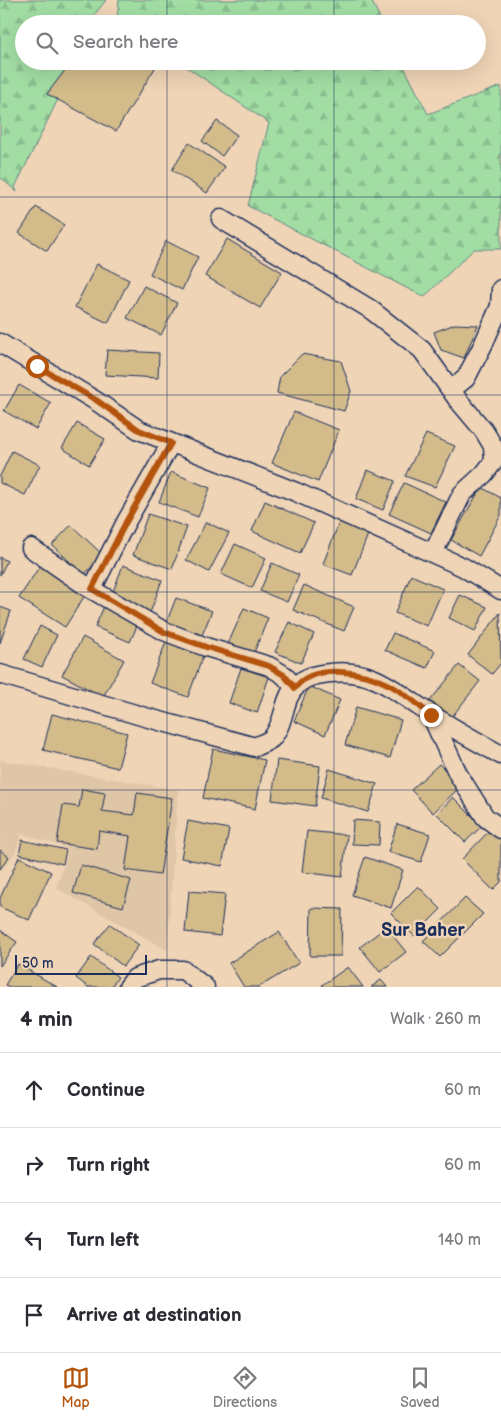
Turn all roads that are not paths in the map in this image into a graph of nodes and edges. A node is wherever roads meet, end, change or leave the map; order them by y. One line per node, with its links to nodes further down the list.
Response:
1 (221, 219): 4 (street)
2 (501, 289): 4 (street)
3 (0, 343): 5 (street)
4 (451, 390): 7 (street)
5 (171, 443): 7 (street); 8 (street)
6 (31, 548): 8 (street)
7 (433, 553): 9 (street)
8 (92, 589): 11 (street)
9 (501, 590)
10 (0, 674): 11 (street)
11 (295, 688): 12 (street)
12 (431, 715): 13 (street); 14 (street)
13 (501, 755)
14 (501, 829)
15 (128, 987): 16 (street)
16 (205, 987)

